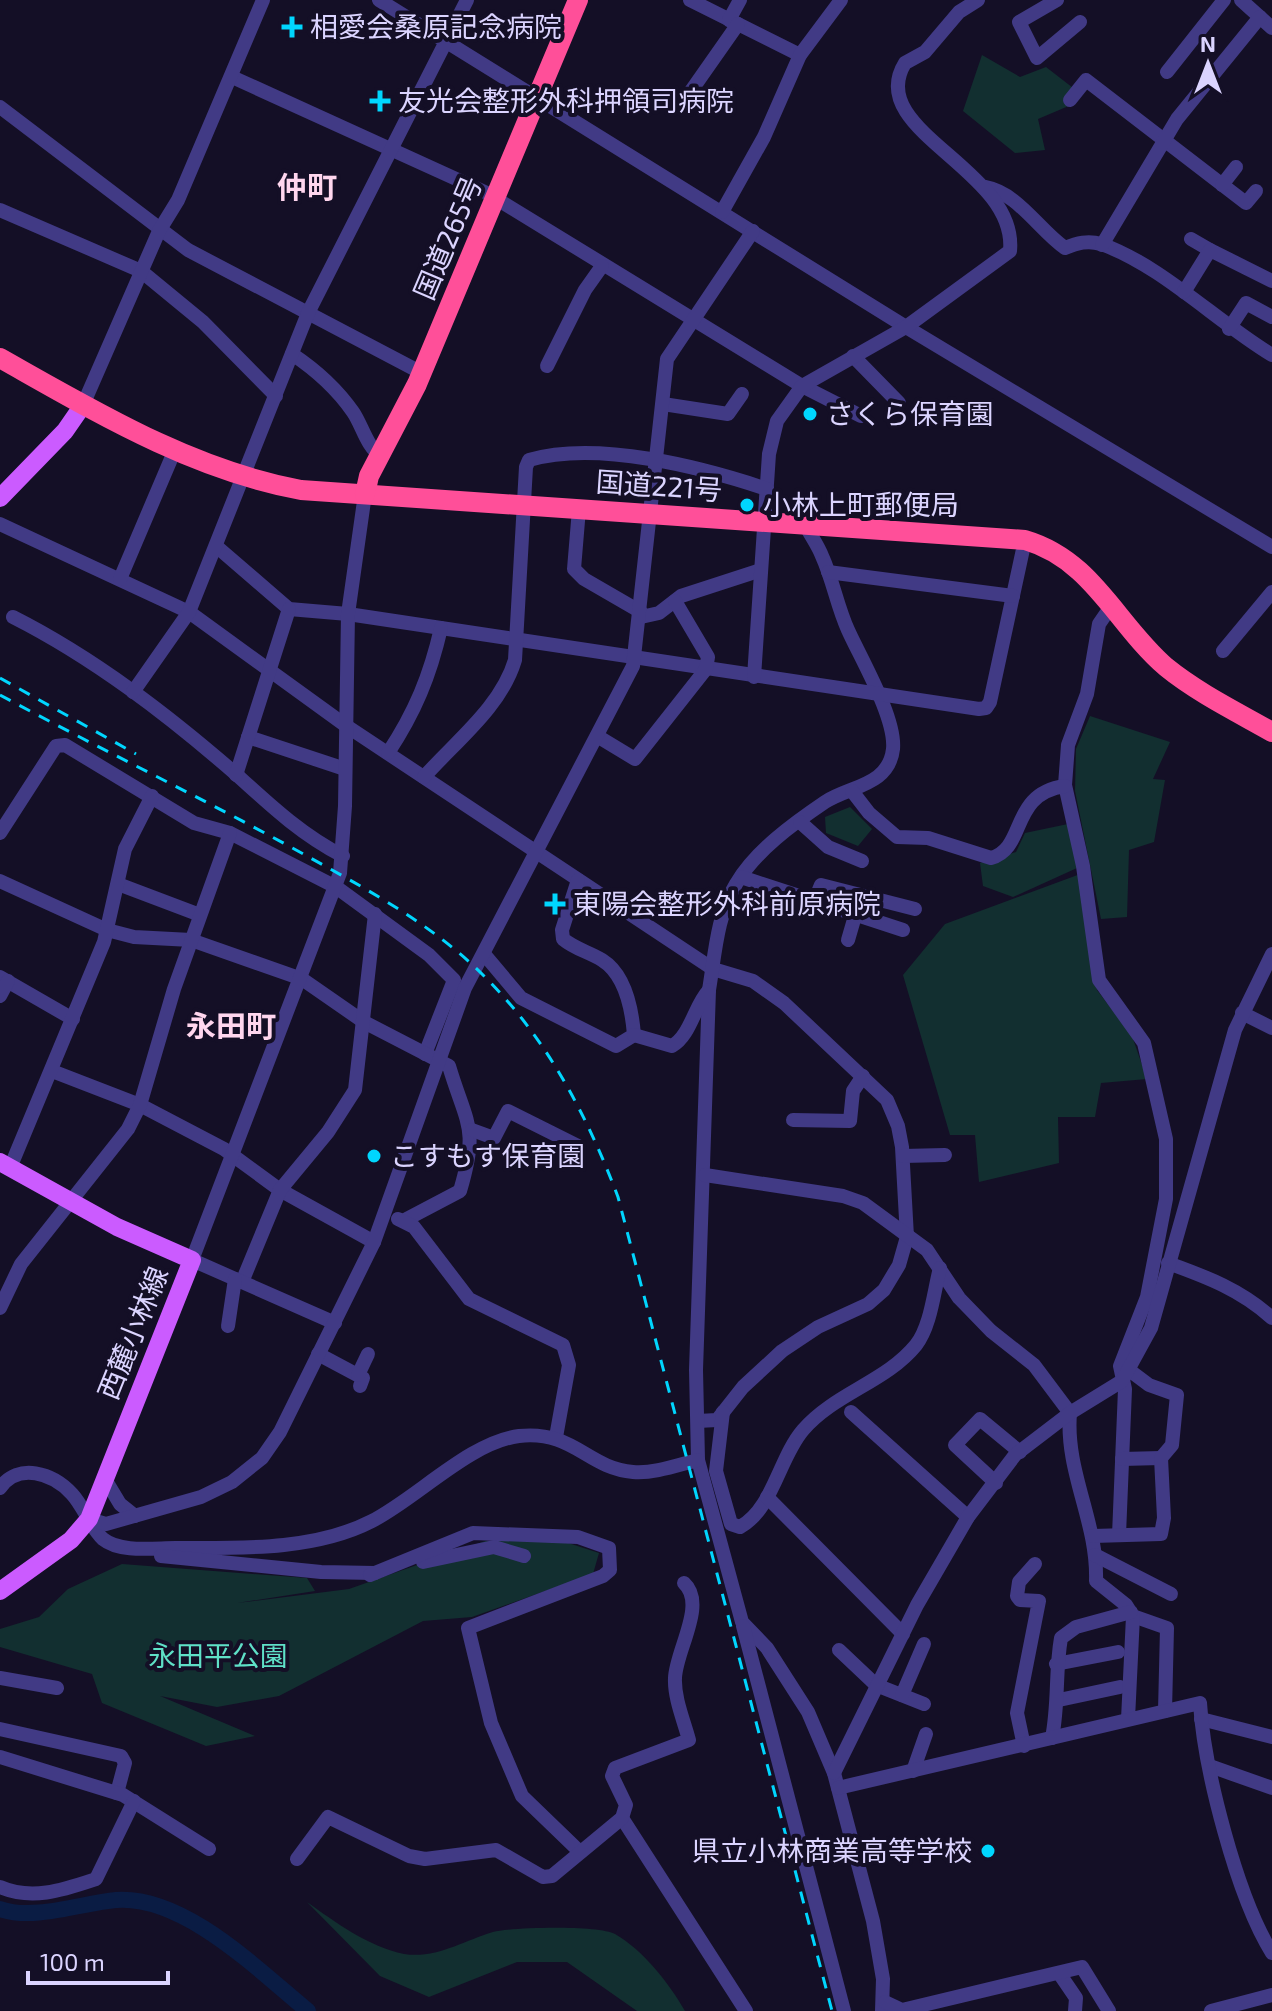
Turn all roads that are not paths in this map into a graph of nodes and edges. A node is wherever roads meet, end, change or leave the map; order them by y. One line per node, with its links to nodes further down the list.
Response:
1 (263, 0): 19 (street)
2 (379, 0): 16 (street)
3 (467, 0): 16 (street)
4 (578, 0): 21 (highway, 国道265号)
5 (690, 0): 13 (street)
6 (740, 0): 13 (street)
7 (841, 0): 17 (street)
8 (978, 0): 28 (street)
9 (1057, 0): 14 (street)
10 (1224, 0): 18 (street)
11 (1241, 0): 12 (street)
12 (1260, 17): 15 (street); 24 (street)
13 (733, 22): 17 (street); 20 (street)
14 (1080, 22)
15 (1272, 28)
16 (446, 42): 21 (street); 25 (street)
17 (800, 55): 32 (street)
18 (1167, 72)
19 (232, 77): 25 (street); 33 (street)
20 (691, 91)
21 (537, 97): 30 (highway, 国道265号); 32 (street)
22 (1070, 100): 24 (street)
23 (0, 107): 33 (street)
24 (1164, 142): 27 (street); 36 (street)
25 (392, 148): 30 (street); 42 (street)
26 (1236, 167): 27 (street)
27 (1222, 185): 29 (street)
28 (985, 187): 36 (street); 45 (street)
29 (1256, 191)
30 (495, 198): 38 (street); 52 (highway, 国道265号)
31 (0, 210): 39 (street)
32 (722, 212): 34 (street)
33 (159, 231): 39 (street); 42 (street)
34 (753, 231): 44 (street); 45 (street)
35 (1191, 239): 37 (street)
36 (1102, 245): 41 (street)
37 (1210, 250): 40 (street); 41 (street)
38 (602, 266): 44 (street); 51 (street)
39 (141, 271): 55 (street); 58 (street)
40 (1272, 281)
41 (1184, 292): 46 (street)
42 (308, 313): 47 (street); 52 (street)
43 (1272, 317): 46 (street)
44 (695, 319): 53 (street); 57 (street)
45 (906, 327): 49 (street); 75 (street)
46 (1229, 329): 48 (street)
47 (292, 354): 55 (street); 61 (street)
48 (1272, 355)
49 (853, 356): 53 (street); 56 (street)
50 (0, 358): 58 (highway, 国道221号)
51 (547, 366)
52 (422, 373): 61 (highway, 国道265号)
53 (802, 386): 59 (street); 64 (street)
54 (742, 394): 57 (street)
55 (276, 396): 63 (street)
56 (899, 403)
57 (663, 404): 62 (street)
58 (83, 405): 60 (highway, 国道221号); 66 (main road)
59 (861, 416)
60 (174, 452): 63 (highway, 国道221号); 78 (street)
61 (380, 455): 65 (highway, 国道265号)
62 (658, 460): 64 (street); 67 (street); 69 (street)
63 (243, 477): 65 (highway, 国道221号); 74 (street)
64 (767, 489): 70 (street)
65 (365, 494): 67 (highway, 国道221号); 85 (street)
66 (0, 498)
67 (525, 505): 68 (highway, 国道221号); 89 (street)
68 (579, 509): 69 (highway, 国道221号); 86 (street)
69 (650, 514): 70 (highway, 国道221号); 86 (street)
70 (765, 521): 72 (highway, 国道221号); 76 (street)
71 (0, 524): 78 (street)
72 (805, 524): 73 (highway, 国道221号); 77 (street)
73 (1025, 540): 80 (street); 82 (highway, 国道221号)
74 (216, 546): 83 (street); 84 (street)
75 (1272, 547)
76 (761, 570): 81 (street); 94 (street)
77 (828, 572): 80 (street); 96 (street)
78 (120, 579): 84 (street)
79 (1272, 592): 90 (street)
80 (1013, 596): 96 (street)
81 (675, 601): 86 (street); 92 (street)
82 (1112, 605): 98 (highway, 国道221号); 105 (street)
83 (289, 609): 85 (street); 93 (street)
84 (189, 612): 93 (street); 95 (street)
85 (348, 614): 88 (street); 97 (street)
86 (641, 614): 91 (street)
87 (13, 617): 95 (street)
88 (441, 628): 89 (street); 101 (street)
89 (516, 640): 91 (street); 104 (street)
90 (1223, 651)
91 (636, 658): 92 (street); 99 (street)
92 (706, 669): 94 (street); 99 (street)
93 (269, 672): 97 (street); 100 (street)
94 (754, 677): 96 (street)
95 (133, 692): 103 (street)
96 (878, 695): 106 (street)
97 (345, 725): 101 (street); 102 (street)
98 (1272, 732)
99 (597, 736): 111 (street)
100 (248, 737): 102 (street); 103 (street)
101 (388, 753): 104 (street)
102 (345, 769): 112 (street)
103 (236, 775): 112 (street)
104 (424, 777): 111 (street)
105 (1065, 786): 106 (street); 170 (street)
106 (852, 791): 108 (street)
107 (152, 796): 109 (street); 110 (street); 117 (street)
108 (800, 822): 113 (street); 114 (street)
109 (0, 833)
110 (230, 833): 118 (street); 122 (street)
111 (536, 852): 115 (street); 128 (street)
112 (343, 856): 118 (street)
113 (862, 861)
114 (741, 877): 119 (street); 130 (street)
115 (578, 880): 130 (street); 140 (street)
116 (0, 881): 124 (street)
117 (118, 884): 122 (street); 124 (street)
118 (336, 887): 121 (street); 132 (street)
119 (814, 902): 120 (street); 123 (street)
120 (915, 909)
121 (375, 914): 137 (street); 142 (street)
122 (200, 915): 126 (street)
123 (855, 916): 125 (street); 127 (street)
124 (107, 930): 126 (street); 136 (street)
125 (903, 930)
126 (191, 940): 132 (street); 145 (street)
127 (848, 940)
128 (484, 954): 140 (street); 142 (street)
129 (1272, 954): 135 (street)
130 (713, 969): 133 (street); 144 (street)
131 (4, 979): 134 (street); 136 (street)
132 (302, 979): 137 (street); 149 (street)
133 (709, 990): 139 (street); 141 (street)
134 (0, 996)
135 (1242, 1013): 138 (street); 161 (street)
136 (73, 1019): 143 (street)
137 (364, 1022): 142 (street); 154 (street)
138 (1272, 1028)
139 (685, 1032): 140 (street); 141 (street)
140 (634, 1035)
141 (708, 1036): 153 (street)
142 (431, 1057): 147 (street); 156 (street)
143 (52, 1071): 145 (street); 152 (street)
144 (863, 1076): 146 (street); 151 (street)
145 (140, 1105): 149 (street); 155 (street)
146 (793, 1120)
147 (472, 1130): 148 (street); 157 (street)
148 (578, 1146)
149 (232, 1155): 154 (street); 160 (street)
150 (945, 1155): 151 (street)
151 (903, 1156): 158 (street)
152 (5, 1165): 155 (main road, 西麓小林線)
153 (705, 1175): 158 (street); 174 (street)
154 (280, 1190): 159 (street); 163 (street)
155 (68, 1202): 160 (main road, 西麓小林線); 164 (street)
156 (385, 1215): 157 (street); 159 (street)
157 (403, 1221): 175 (street)
158 (907, 1237): 162 (street); 171 (street)
159 (374, 1242): 166 (street)
160 (192, 1260): 163 (street); 180 (main road, 西麓小林線)
161 (1168, 1263): 165 (street); 170 (street)
162 (940, 1268): 173 (street); 183 (street)
163 (238, 1280): 166 (street); 167 (street)
164 (0, 1308)
165 (1272, 1318)
166 (335, 1323): 168 (street)
167 (228, 1326)
168 (318, 1354): 169 (street); 184 (street)
169 (368, 1354)
170 (1126, 1376): 173 (street); 177 (street); 178 (street)
171 (723, 1412): 174 (street); 183 (street)
172 (851, 1412): 185 (street)
173 (1070, 1413): 176 (street); 188 (street)
174 (698, 1421): 179 (street)
175 (556, 1437): 179 (street); 189 (street)
176 (1020, 1452): 181 (street); 181 (street)
177 (1161, 1458): 178 (street); 187 (street)
178 (1122, 1459): 187 (street)
179 (698, 1460): 198 (street)
180 (105, 1479): 184 (street); 186 (main road, 西麓小林線)
181 (996, 1483): 185 (street)
182 (0, 1488): 186 (street)
183 (767, 1497): 199 (street)
184 (135, 1516): 186 (street)
185 (968, 1517): 199 (street)
186 (89, 1519): 189 (street); 195 (main road, 西麓小林線)
187 (1119, 1535): 188 (street)
188 (1093, 1536): 190 (street)
189 (139, 1547): 193 (street)
190 (1095, 1555): 196 (street); 197 (street)
191 (524, 1556): 193 (street)
192 (1035, 1564): 218 (street)
193 (370, 1575): 229 (street)
194 (684, 1583): 227 (street)
195 (0, 1591)
196 (1171, 1594)
197 (1132, 1614): 203 (street); 211 (street); 212 (street)
198 (742, 1622): 222 (street); 239 (street)
199 (903, 1634): 205 (street)
200 (924, 1644): 208 (street)
201 (839, 1650): 205 (street)
202 (1118, 1652): 203 (street)
203 (1056, 1664): 209 (street)
204 (0, 1678): 207 (street)
205 (876, 1685): 208 (street); 222 (street)
206 (1120, 1687): 209 (street)
207 (57, 1688)
208 (902, 1695): 210 (street)
209 (1059, 1700): 217 (street)
210 (924, 1704)
211 (1165, 1711): 212 (street); 213 (street)
212 (1128, 1719): 217 (street)
213 (1201, 1719): 216 (street); 220 (street)
214 (0, 1729): 225 (street)
215 (926, 1734): 221 (street)
216 (1272, 1737)
217 (1052, 1738): 218 (street)
218 (1024, 1746): 221 (street)
219 (0, 1757): 225 (street)
220 (1210, 1766): 224 (street); 232 (street)
221 (913, 1771): 223 (street)
222 (834, 1773): 223 (street)
223 (838, 1788): 236 (street)
224 (1272, 1788)
225 (117, 1793): 226 (street)
226 (134, 1801): 228 (street); 231 (street)
227 (622, 1818): 229 (street); 238 (street)
228 (209, 1849)
229 (579, 1851): 230 (street)
230 (297, 1859)
231 (0, 1887)
232 (1272, 1953)
233 (1059, 1973): 235 (street); 241 (street); 242 (street)
234 (1272, 1995): 237 (street)
235 (952, 2004): 240 (street)
236 (883, 2006): 240 (street)
237 (1220, 2010)
238 (746, 2011)
239 (844, 2011)
240 (902, 2011)
241 (1075, 2011)
242 (1109, 2011)

